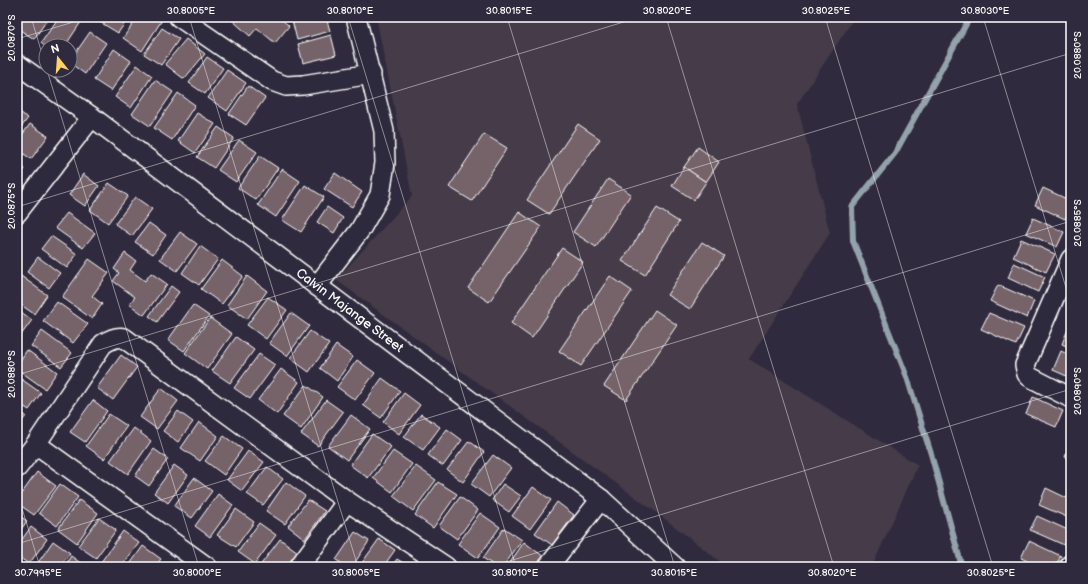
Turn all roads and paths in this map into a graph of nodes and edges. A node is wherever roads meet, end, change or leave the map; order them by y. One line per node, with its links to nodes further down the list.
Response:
1 (179, 17): 4 (street)
2 (356, 17): 4 (street)
3 (17, 64): 5 (street, Calvin Majange Street)
4 (371, 74): 8 (street)
5 (92, 117): 6 (street); 8 (street, Calvin Majange Street)
6 (17, 213)
7 (1071, 259): 9 (street)
8 (317, 286): 12 (street, Calvin Majange Street)
9 (1071, 398)
10 (36, 444): 11 (street); 13 (street); 14 (street)
11 (17, 468)
12 (601, 499): 17 (street); 18 (street, Calvin Majange Street)
13 (347, 502): 15 (street); 16 (street)
14 (207, 567)
15 (299, 567)
16 (446, 567)
17 (548, 567)
18 (675, 567)

